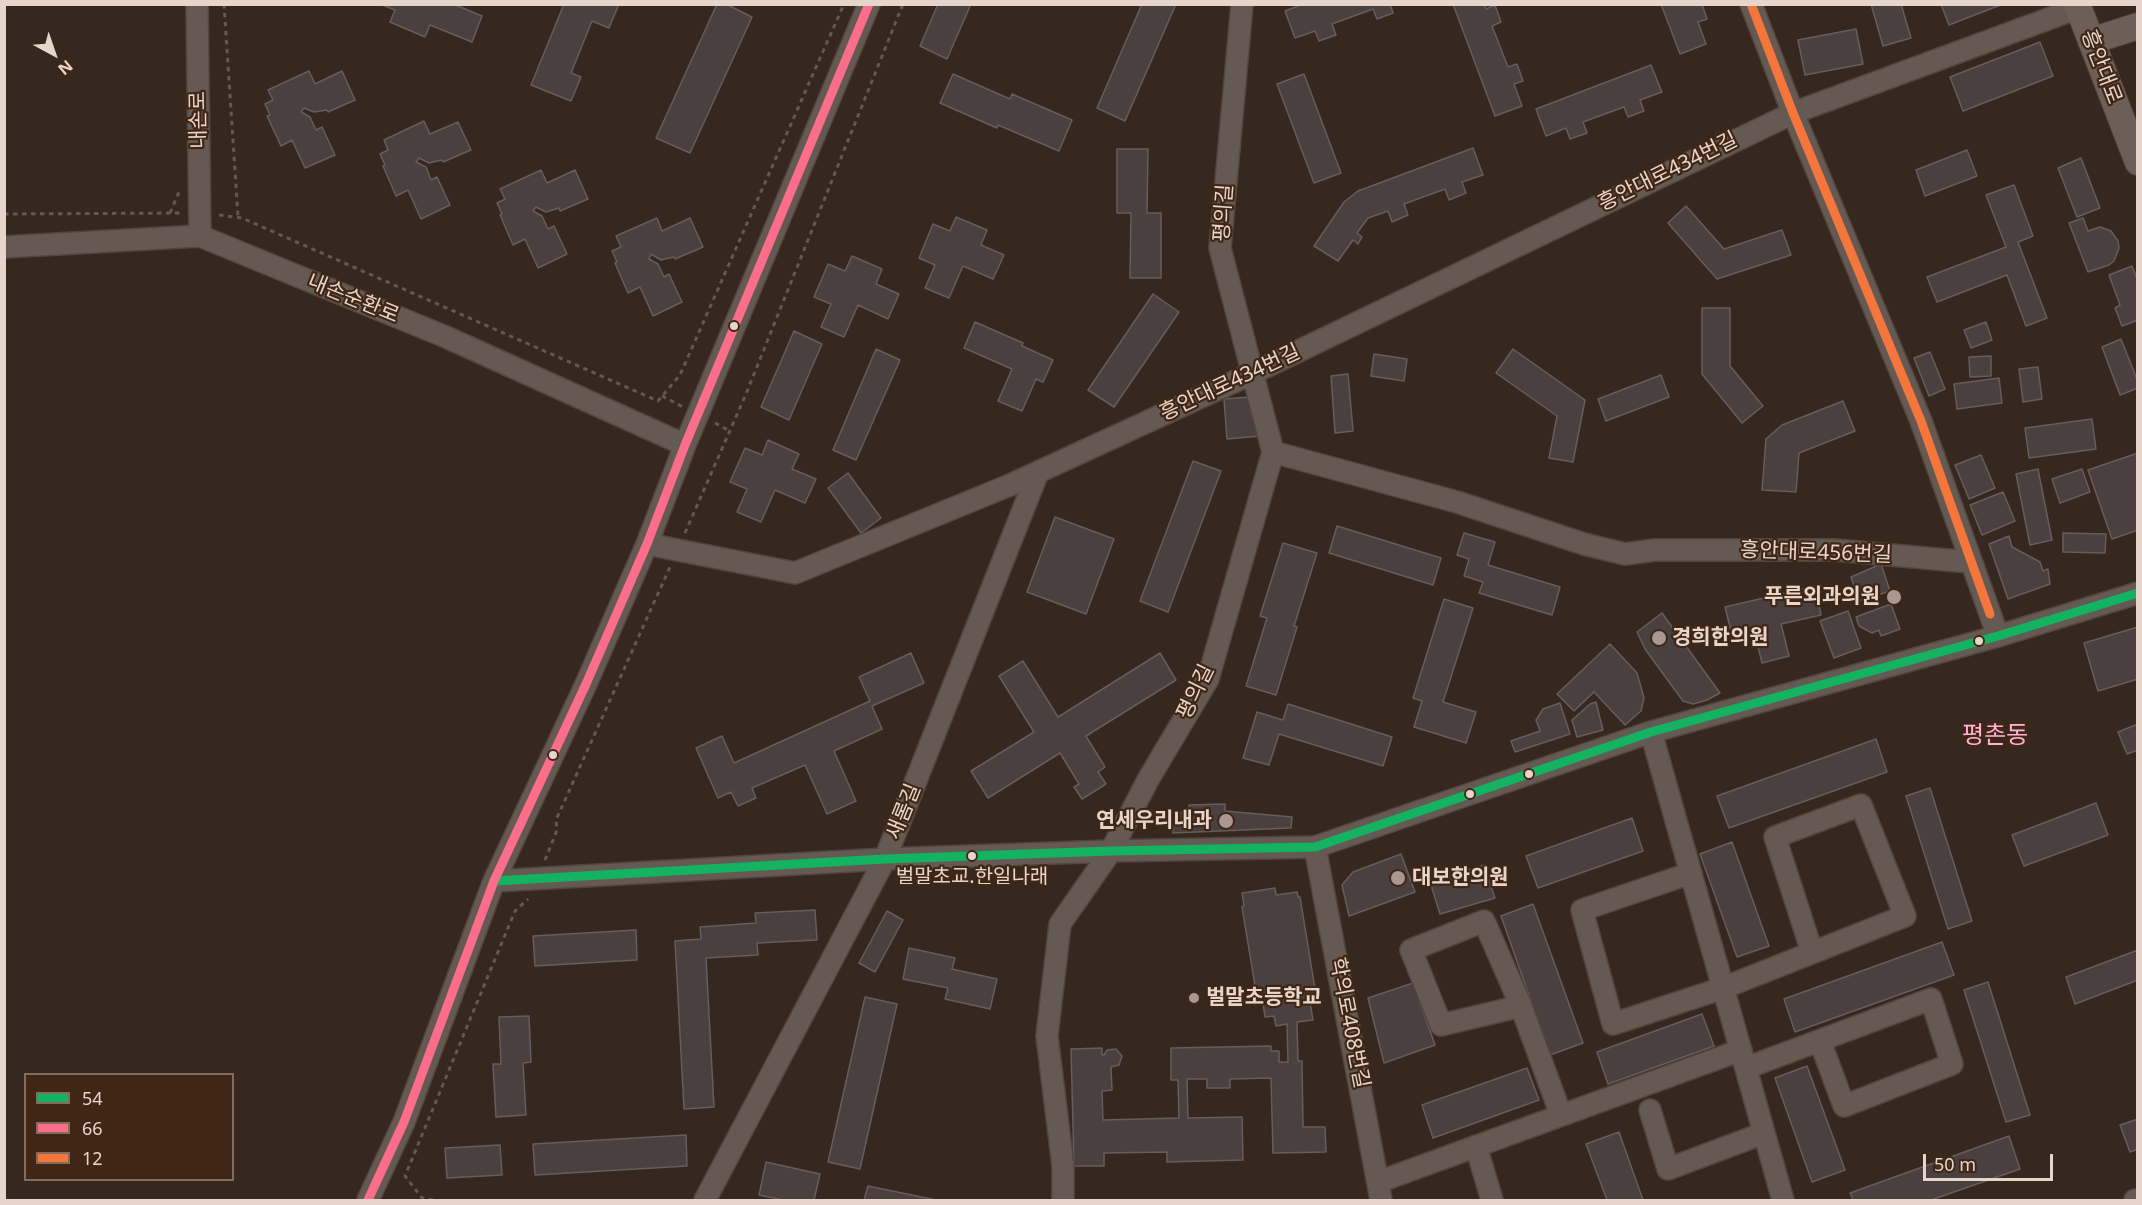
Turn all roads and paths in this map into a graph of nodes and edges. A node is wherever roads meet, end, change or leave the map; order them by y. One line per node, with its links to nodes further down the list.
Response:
1 (197, 4): 16 (street, 내손로)
2 (224, 4): 15 (path)
3 (844, 4): 19 (path)
4 (869, 4): 20 (street)
5 (903, 4): 24 (path)
6 (1242, 4): 18 (street, 평의길)
7 (1752, 4): 13 (street)
8 (2134, 4): 10 (main road)
9 (2078, 6): 12 (main road, 흥안대로); 13 (street, 흥안대로434번길)
10 (2138, 14)
11 (2138, 26): 12 (main road)
12 (2091, 41): 14 (main road, 흥안대로)
13 (1793, 113): 18 (street, 흥안대로434번길); 25 (street)
14 (2138, 162)
15 (238, 218)
16 (200, 236): 17 (street, 내손순환로); 20 (street, 내손순환로)
17 (4, 247)
18 (1253, 373): 21 (street, 평의길); 22 (street, 흥안대로434번길)
19 (658, 401)
20 (685, 445): 23 (street)
21 (1273, 452): 25 (street, 흥안대로456번길); 30 (street, 평의길)
22 (1038, 472): 24 (street, 흥안대로434번길); 31 (street, 새롬길)
23 (647, 544): 24 (street, 흥안대로434번길); 34 (street)
24 (678, 550): 33 (path)
25 (1970, 562): 27 (street)
26 (2138, 593): 27 (street)
27 (1998, 636): 28 (street)
28 (1651, 732): 29 (street); 32 (street)
29 (1315, 847): 30 (street); 44 (street, 학의로408번길)
30 (1111, 851): 31 (street); 48 (street, 평의길)
31 (885, 860): 33 (street); 47 (street, 새롬길)
32 (1691, 873): 36 (street); 36 (street)
33 (537, 878): 34 (street); 46 (path)
34 (494, 881): 45 (street)
35 (1812, 952): 35 (street); 36 (street)
36 (1723, 988): 39 (street)
37 (1521, 1006): 37 (street); 41 (street)
38 (1820, 1041): 38 (street); 39 (street)
39 (1743, 1059): 41 (street); 42 (street)
40 (1650, 1110): 42 (street)
41 (1561, 1115): 43 (street)
42 (1764, 1133): 50 (street)
43 (1476, 1146): 44 (street); 49 (street)
44 (1380, 1191)
45 (368, 1200)
46 (433, 1200)
47 (705, 1200)
48 (1063, 1200)
49 (1492, 1200)
50 (1783, 1200)

